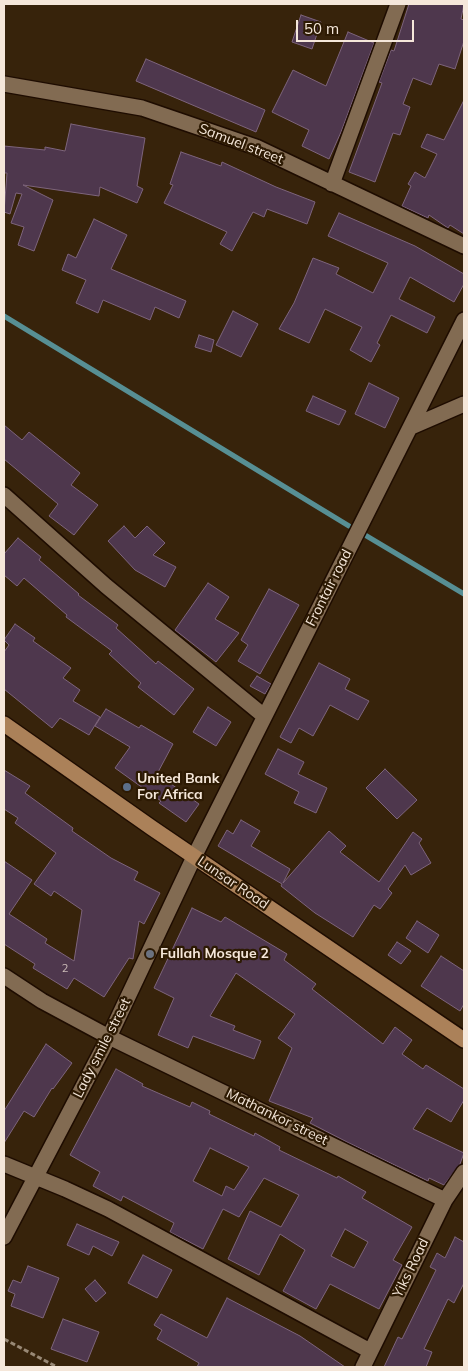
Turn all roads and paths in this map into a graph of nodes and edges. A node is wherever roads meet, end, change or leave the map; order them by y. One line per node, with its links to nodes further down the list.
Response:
1 (398, 4): 3 (street)
2 (4, 84): 3 (street, Samuel street)
3 (332, 184): 4 (street, Samuel street)
4 (464, 246)
5 (464, 320): 7 (street, Frontair road)
6 (464, 404): 7 (street)
7 (411, 427): 9 (street, Frontair road)
8 (4, 495): 9 (street)
9 (264, 716): 11 (street, Frontair road)
10 (4, 724): 11 (main road, Lunsar Road)
11 (194, 857): 13 (street, Lady smile street); 14 (main road, Lunsar Road)
12 (4, 976): 13 (street)
13 (108, 1037): 17 (street, Lady smile street); 18 (street, Mathankor street)
14 (464, 1040)
15 (4, 1164): 17 (street)
16 (464, 1172): 18 (street, Yiks Road)
17 (35, 1178): 19 (street, Lady smile street); 21 (street)
18 (445, 1200): 21 (street, Yiks Road)
19 (4, 1237)
20 (4, 1339): 22 (path)
21 (370, 1351): 23 (street, Yiks Road)
22 (57, 1367)
23 (363, 1367)

